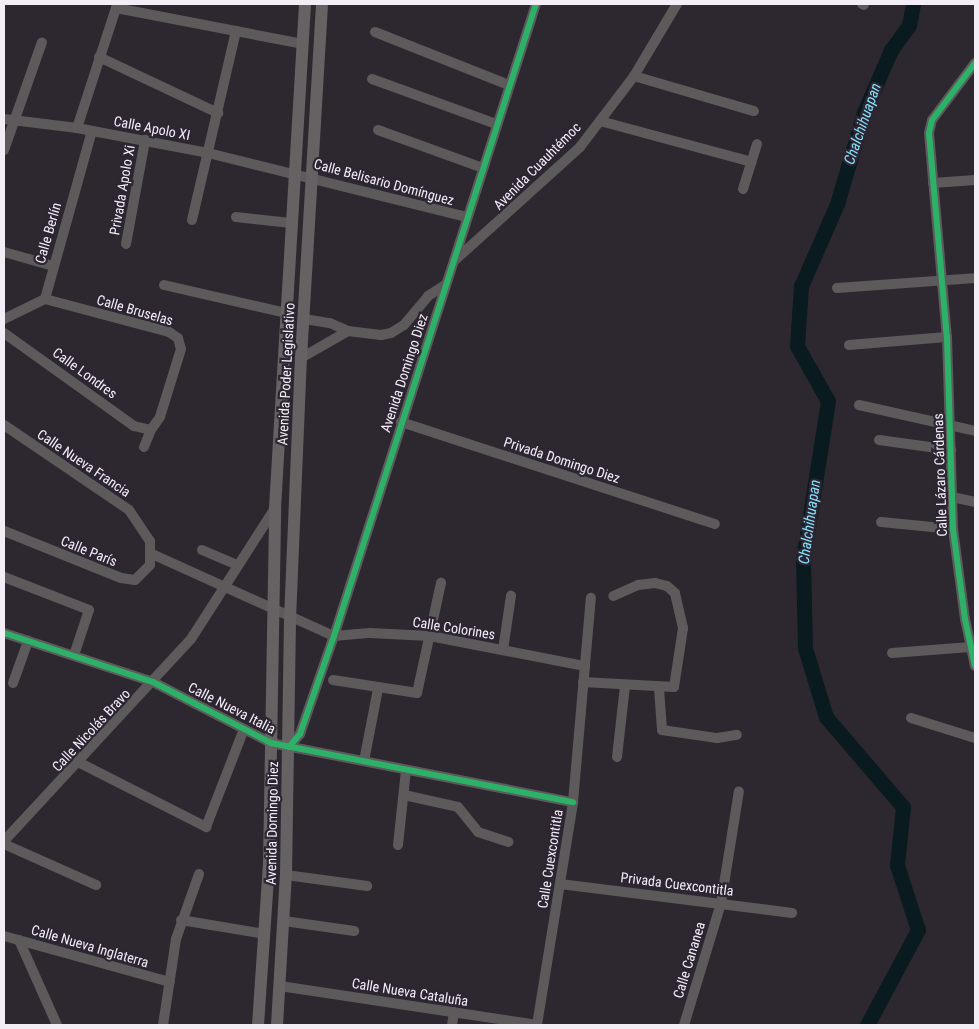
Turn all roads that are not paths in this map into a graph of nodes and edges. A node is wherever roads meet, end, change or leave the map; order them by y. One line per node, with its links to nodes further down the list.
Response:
1 (305, 4): 8 (main road, Avenida Poder Legislativo)
2 (322, 4): 30 (main road, Avenida Poder Legislativo)
3 (536, 4): 13 (street, Avenida Domingo Diez)
4 (677, 4): 11 (street, Avenida Cuauhtémoc)
5 (236, 31): 8 (street); 9 (street); 15 (street)
6 (374, 32): 13 (street)
7 (42, 42): 17 (street)
8 (303, 44): 29 (main road, Avenida Poder Legislativo)
9 (99, 57): 15 (street); 20 (street)
10 (975, 63): 32 (street, Calle Lázaro Cárdenas)
11 (634, 76): 14 (street); 18 (street, Avenida Cuauhtémoc)
12 (372, 79): 19 (street)
13 (509, 85): 19 (street, Avenida Domingo Diez)
14 (754, 111)
15 (218, 113): 26 (street)
16 (4, 119): 17 (street, Calle Apolo XI)
17 (16, 120): 20 (street, Calle Apolo XI); 25 (street)
18 (600, 121): 27 (street); 40 (street, Avenida Cuauhtémoc)
19 (496, 124): 28 (street, Avenida Domingo Diez)
20 (77, 128): 22 (street, Calle Apolo XI)
21 (378, 130): 28 (street)
22 (92, 131): 23 (street, Calle Apolo XI); 41 (street, Calle Berlín)
23 (145, 140): 26 (street, Calle Apolo XI); 38 (street, Privada Apolo Xi)
24 (757, 144): 27 (street)
25 (4, 150)
26 (208, 153): 29 (street, Calle Apolo XI); 36 (street)
27 (752, 162): 33 (street)
28 (483, 168): 35 (street, Avenida Domingo Diez)
29 (294, 173): 30 (street, Calle Belisario Domínguez); 37 (main road, Avenida Poder Legislativo)
30 (311, 176): 35 (street, Calle Belisario Domínguez); 50 (main road, Avenida Poder Legislativo)
31 (975, 180): 32 (street)
32 (933, 182): 43 (street, Calle Lázaro Cárdenas)
33 (743, 189)
34 (236, 217): 37 (street)
35 (467, 217): 40 (street, Avenida Domingo Diez)
36 (192, 220)
37 (291, 223): 48 (main road, Avenida Poder Legislativo)
38 (126, 244)
39 (4, 252): 41 (street)
40 (454, 261): 44 (street, Avenida Domingo Diez)
41 (53, 266): 47 (street, Calle Berlín)
42 (975, 278): 43 (street)
43 (942, 280): 46 (street); 53 (street, Calle Lázaro Cárdenas)
44 (445, 284): 51 (street); 57 (street, Avenida Domingo Diez)
45 (164, 286): 48 (street)
46 (837, 288)
47 (46, 299): 49 (street); 60 (street, Calle Bruselas)
48 (286, 313): 67 (main road, Avenida Poder Legislativo)
49 (4, 319)
50 (304, 319): 51 (street); 55 (main road, Avenida Poder Legislativo)
51 (348, 331): 55 (street)
52 (4, 333): 60 (street, Calle Londres)
53 (947, 337): 54 (street); 58 (street, Calle Lázaro Cárdenas)
54 (849, 346)
55 (301, 358): 82 (main road, Avenida Poder Legislativo)
56 (859, 405): 58 (street)
57 (401, 422): 69 (street, Privada Domingo Diez); 84 (street, Avenida Domingo Diez)
58 (951, 423): 61 (street); 64 (street, Calle Lázaro Cárdenas)
59 (4, 425): 73 (street, Calle Nueva Francia)
60 (151, 430): 63 (street)
61 (975, 431)
62 (878, 440): 64 (street)
63 (144, 447)
64 (951, 450): 65 (street, Calle Lázaro Cárdenas)
65 (952, 497): 66 (street); 70 (street, Calle Lázaro Cárdenas)
66 (975, 502)
67 (275, 508): 74 (street, Calle Nicolás Bravo); 81 (main road, Avenida Poder Legislativo)
68 (881, 522): 70 (street)
69 (715, 524)
70 (953, 529): 87 (street, Calle Lázaro Cárdenas)
71 (4, 531): 73 (street, Calle París)
72 (202, 550): 74 (street)
73 (152, 554): 77 (street)
74 (238, 565): 77 (street, Calle Nicolás Bravo)
75 (4, 577): 90 (street)
76 (440, 584): 85 (street)
77 (224, 585): 81 (street); 94 (street, Calle Nicolás Bravo)
78 (511, 596): 88 (street)
79 (613, 596): 99 (street)
80 (591, 598): 91 (street, Calle Cuexcontitla)
81 (274, 611): 82 (street); 104 (main road, Avenida Poder Legislativo)
82 (290, 619): 84 (street, Calle Colorines); 105 (main road, Avenida Poder Legislativo)
83 (4, 633): 86 (street, Calle Nueva Italia)
84 (334, 636): 85 (street, Calle Colorines); 105 (street, Avenida Domingo Diez)
85 (430, 636): 88 (street, Calle Colorines); 98 (street)
86 (28, 641): 90 (street, Calle Nueva Italia); 96 (street)
87 (971, 647): 89 (street); 92 (street, Calle Lázaro Cárdenas)
88 (503, 650): 91 (street, Calle Colorines)
89 (892, 653)
90 (74, 655): 94 (street, Calle Nueva Italia)
91 (585, 666): 95 (street, Calle Cuexcontitla)
92 (975, 666)
93 (333, 680): 98 (street)
94 (153, 682): 101 (street, Calle Nueva Italia); 108 (street, Calle Nicolás Bravo)
95 (583, 682): 97 (street); 112 (street, Calle Cuexcontitla)
96 (13, 683)
97 (625, 686): 99 (street); 106 (street)
98 (378, 688): 107 (street)
99 (659, 688): 102 (street)
100 (911, 718): 103 (street)
101 (244, 729): 104 (street, Calle Nueva Italia); 108 (street)
102 (737, 735)
103 (975, 738)
104 (271, 742): 105 (street, Calle Nueva Italia); 126 (main road, Avenida Domingo Diez)
105 (289, 747): 107 (street, Calle Nueva Italia); 117 (main road, Avenida Domingo Diez)
106 (617, 757)
107 (364, 761): 109 (street, Calle Nueva Italia)
108 (78, 762): 114 (street, Calle Nicolás Bravo)
109 (406, 770): 111 (street); 112 (street, Calle Nueva Italia)
110 (740, 791): 121 (street, Calle Cananea)
111 (404, 795): 113 (street); 115 (street)
112 (574, 802): 118 (street, Calle Cuexcontitla)
113 (508, 842)
114 (4, 843): 119 (street)
115 (398, 845)
116 (199, 874): 123 (street)
117 (286, 875): 120 (street); 124 (main road, Avenida Domingo Diez)
118 (560, 884): 121 (street, Privada Cuexcontitla); 137 (street, Calle Cuexcontitla)
119 (96, 885)
120 (367, 886)
121 (721, 903): 122 (street, Privada Cuexcontitla); 138 (street, Calle Cananea)
122 (792, 913)
123 (181, 920): 126 (street); 129 (street)
124 (284, 921): 125 (street); 130 (main road, Avenida Domingo Diez)
125 (354, 931)
126 (265, 934): 134 (main road, Avenida Domingo Diez)
127 (4, 936): 128 (street, Calle Nueva Inglaterra)
128 (19, 940): 129 (street, Calle Nueva Inglaterra); 132 (street)
129 (170, 982): 133 (street)
130 (280, 986): 131 (street, Calle Nueva Cataluña); 135 (main road, Avenida Domingo Diez)
131 (454, 1012): 136 (street); 137 (street, Calle Nueva Cataluña)
132 (57, 1025)
133 (163, 1025)
134 (258, 1025)
135 (277, 1025)
136 (452, 1025)
137 (537, 1025)
138 (684, 1025)

